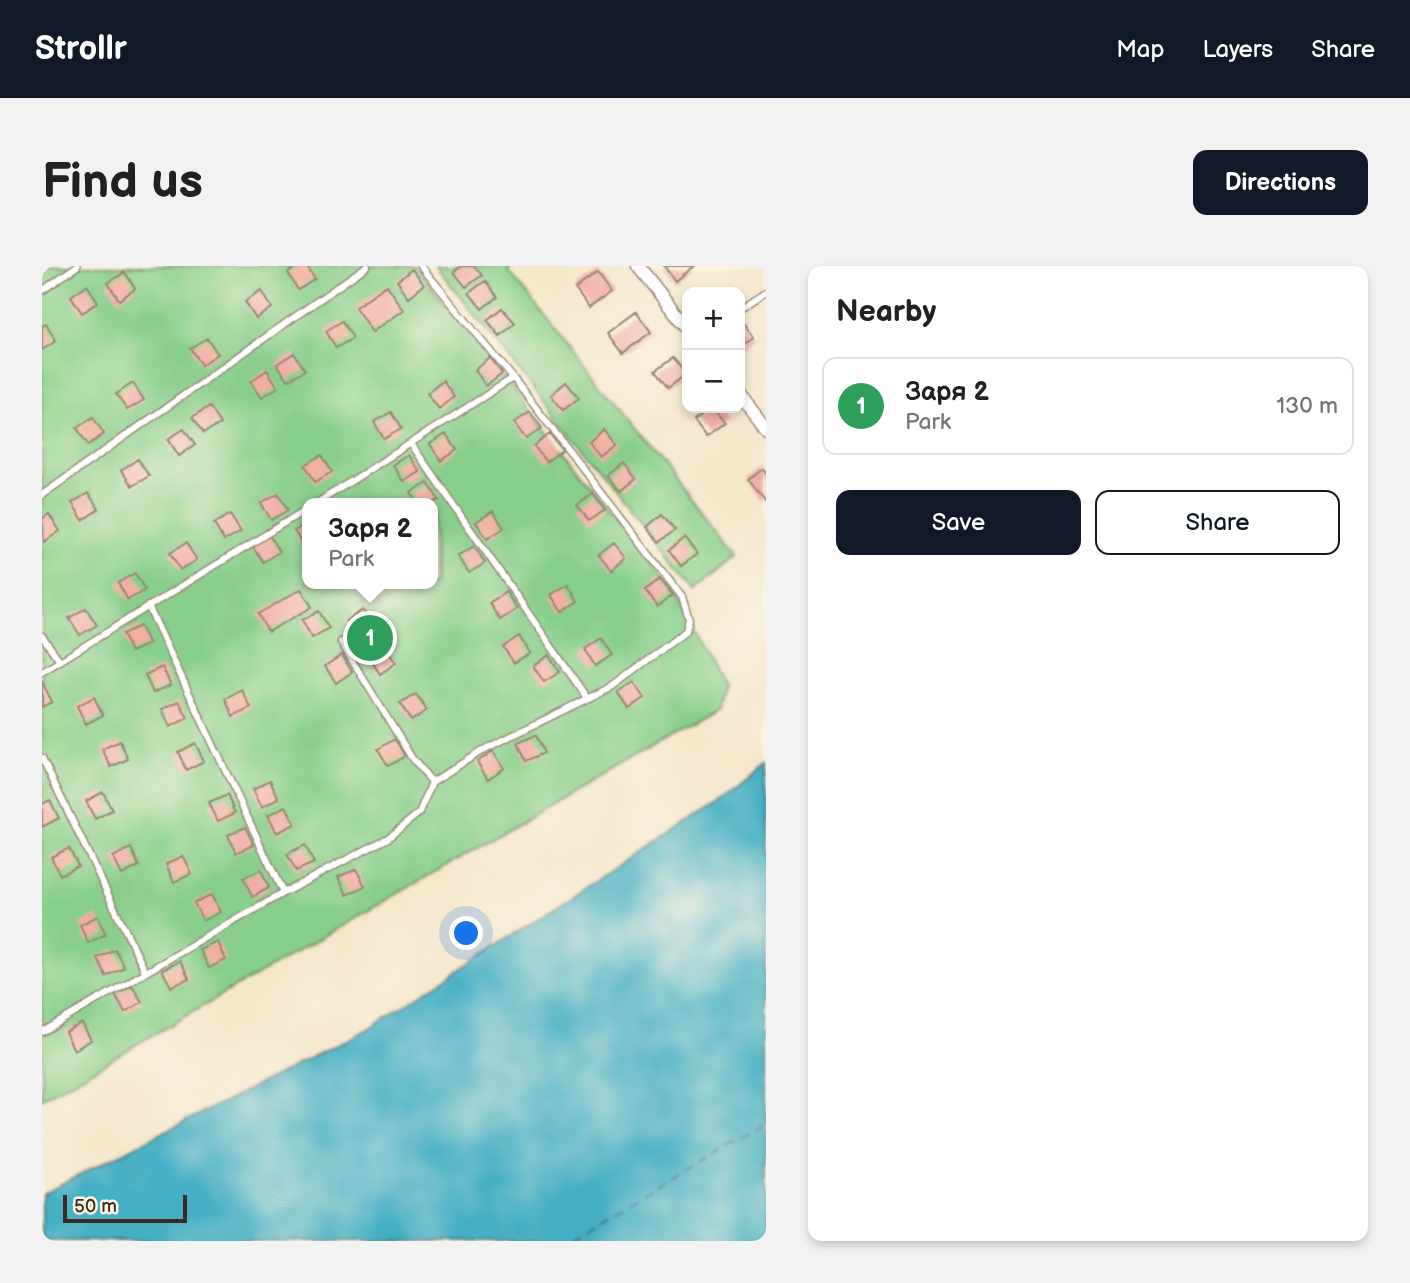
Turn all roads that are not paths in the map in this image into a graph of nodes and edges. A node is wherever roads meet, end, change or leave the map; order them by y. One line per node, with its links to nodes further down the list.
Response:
1 (77, 266): 5 (lane)
2 (366, 266): 13 (lane)
3 (421, 266): 9 (lane)
4 (638, 266): 8 (street)
5 (42, 291)
6 (766, 291): 7 (lane)
7 (745, 305)
8 (682, 322)
9 (513, 378): 12 (lane); 21 (lane)
10 (745, 401): 11 (street)
11 (766, 428)
12 (412, 445): 14 (lane); 21 (lane)
13 (42, 495)
14 (325, 498)
15 (302, 512): 16 (lane)
16 (148, 606): 19 (lane); 24 (lane)
17 (42, 636): 19 (lane)
18 (341, 642): 23 (lane)
19 (60, 661): 20 (lane)
20 (42, 672)
21 (587, 698): 23 (lane)
22 (42, 758): 25 (lane)
23 (432, 782): 24 (lane)
24 (283, 893): 25 (lane)
25 (145, 971): 26 (lane)
26 (42, 1032)

